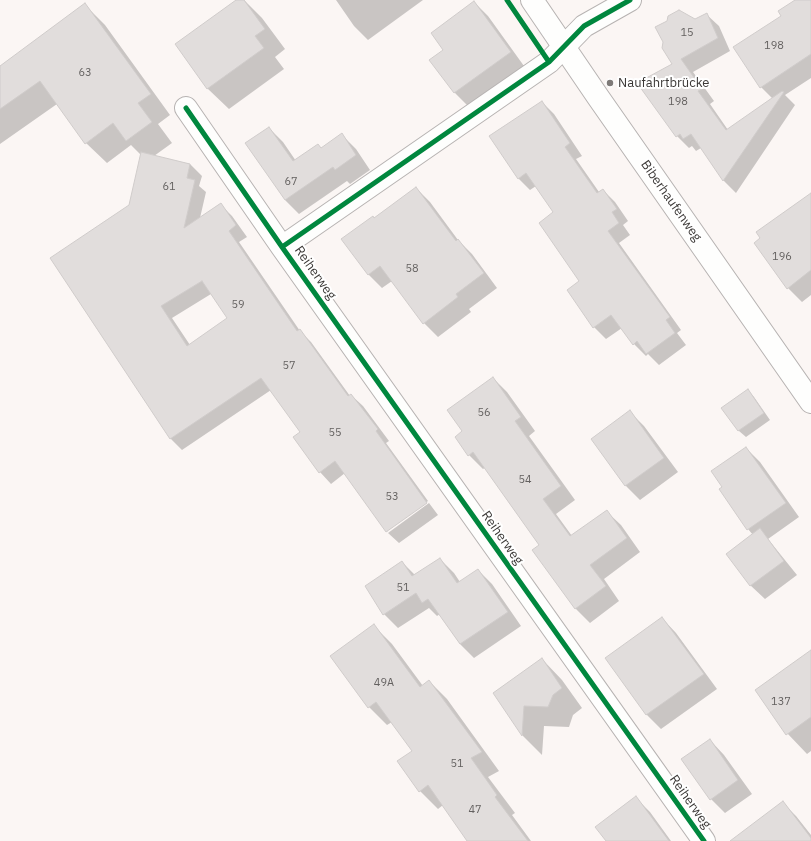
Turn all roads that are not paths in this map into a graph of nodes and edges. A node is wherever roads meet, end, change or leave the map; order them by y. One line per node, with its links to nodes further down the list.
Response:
1 (532, 0): 3 (street, Biberhaufenweg)
2 (630, 0): 3 (street, Reiherweg)
3 (564, 46): 5 (street, Reiherweg); 6 (street, Biberhaufenweg)
4 (186, 108): 5 (street, Reiherweg)
5 (282, 247): 7 (street, Reiherweg)
6 (811, 402)
7 (704, 841)

